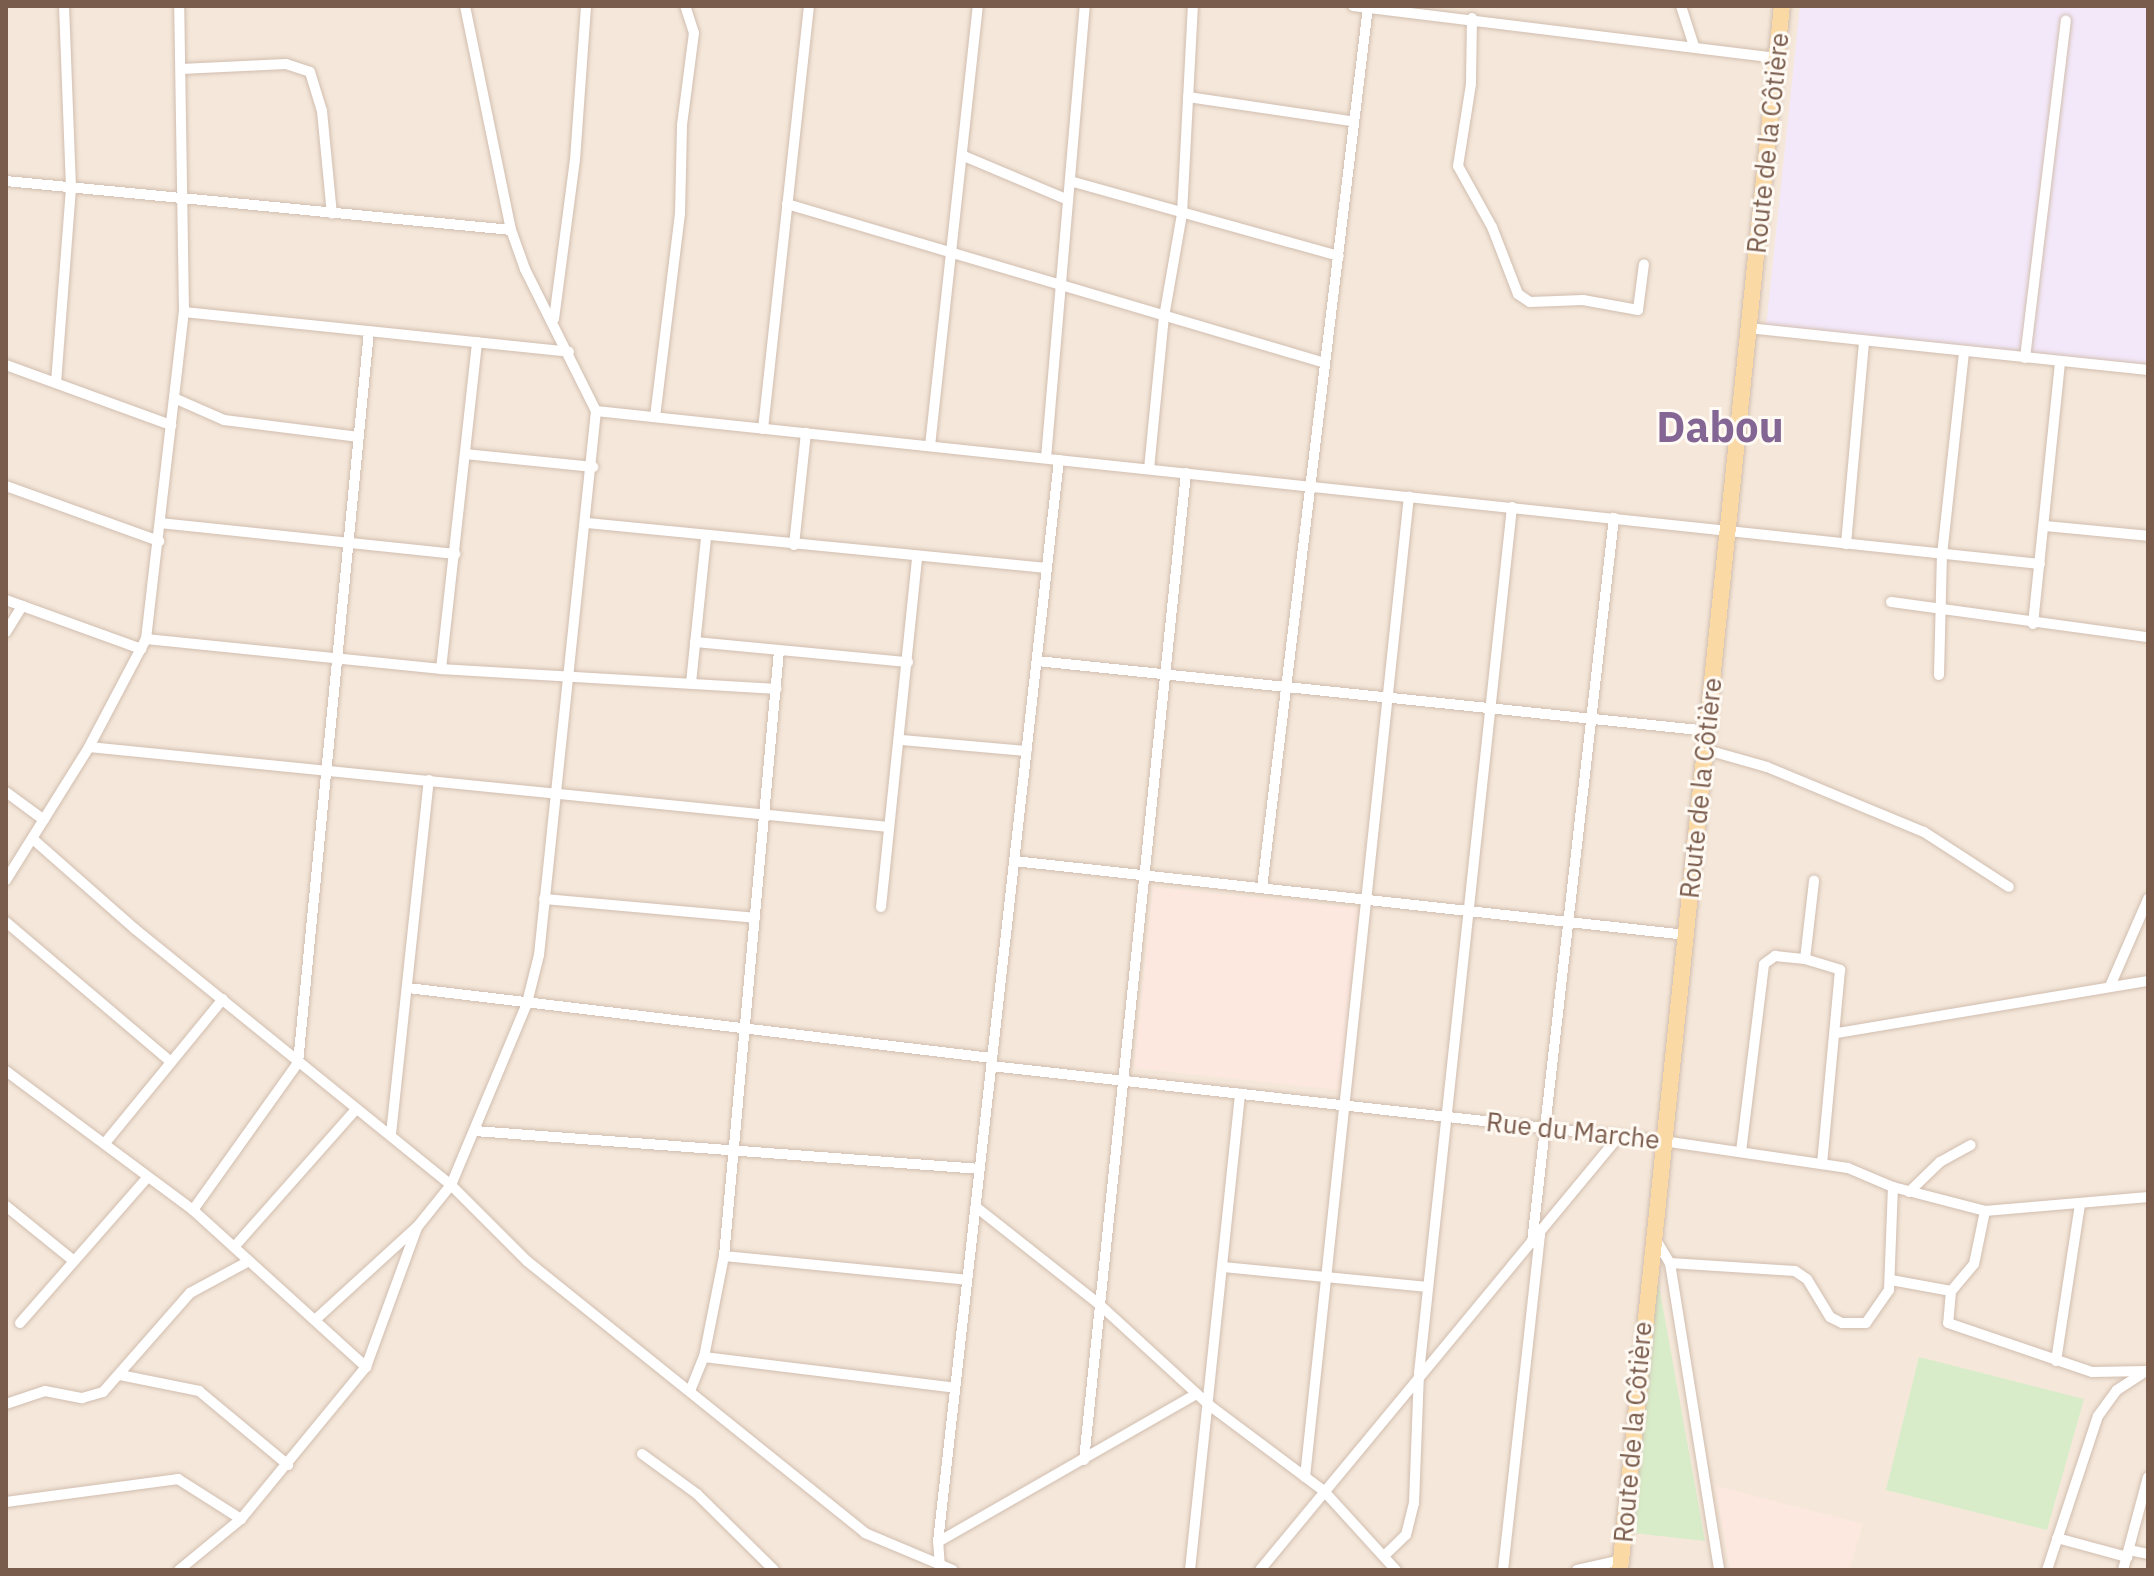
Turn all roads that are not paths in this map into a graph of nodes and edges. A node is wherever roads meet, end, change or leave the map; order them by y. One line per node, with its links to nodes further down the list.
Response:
1 (64, 6): 24 (street)
2 (179, 6): 18 (street)
3 (465, 6): 30 (street)
4 (586, 6): 37 (street)
5 (685, 6): 52 (street)
6 (809, 6): 27 (street)
7 (978, 6): 21 (street)
8 (1085, 6): 23 (street)
9 (1193, 6): 19 (street)
10 (1353, 6): 13 (street)
11 (1681, 6): 16 (street)
12 (1782, 6): 17 (main road, Route de la Côtière)
13 (1368, 7): 14 (street); 20 (street)
14 (1472, 18): 16 (street); 33 (street)
15 (2066, 20): 44 (street)
16 (1694, 46): 17 (street)
17 (1777, 58): 38 (main road, Route de la Côtière)
18 (181, 69): 25 (street); 28 (street)
19 (1188, 97): 20 (street); 29 (street)
20 (1351, 121): 32 (street)
21 (964, 156): 26 (street); 31 (street)
22 (6, 181): 24 (street)
23 (1070, 181): 26 (street); 29 (street)
24 (71, 188): 25 (street); 49 (street)
25 (185, 199): 28 (street); 35 (street)
26 (1068, 200): 34 (street)
27 (787, 204): 31 (street); 54 (street)
28 (332, 214): 30 (street)
29 (1182, 214): 32 (street); 36 (street)
30 (511, 230): 37 (street)
31 (954, 255): 34 (street); 57 (street)
32 (1339, 256): 46 (street)
33 (1644, 264)
34 (1061, 287): 36 (street); 59 (street)
35 (184, 312): 39 (street); 50 (street)
36 (1164, 317): 46 (street); 62 (street)
37 (554, 319): 42 (street)
38 (1748, 328): 40 (street); 72 (main road, Route de la Côtière)
39 (369, 331): 41 (street); 56 (street)
40 (1864, 341): 43 (street); 77 (street)
41 (477, 342): 42 (street); 58 (street)
42 (569, 352): 51 (street)
43 (1964, 352): 44 (street); 80 (street)
44 (2025, 358): 45 (street)
45 (2060, 361): 48 (street); 71 (street)
46 (1325, 363): 65 (street)
47 (6, 365): 49 (street)
48 (2148, 370)
49 (56, 383): 53 (street)
50 (174, 398): 53 (street); 56 (street)
51 (596, 411): 52 (street); 61 (street)
52 (655, 417): 54 (street)
53 (171, 425): 69 (street)
54 (763, 429): 55 (street)
55 (806, 433): 57 (street); 78 (street)
56 (359, 437): 76 (street)
57 (930, 446): 59 (street)
58 (465, 454): 61 (street); 79 (street)
59 (1046, 458): 60 (street)
60 (1059, 460): 62 (street); 83 (street)
61 (593, 467): 70 (street)
62 (1149, 469): 63 (street)
63 (1186, 473): 65 (street); 99 (street)
64 (6, 486): 75 (street)
65 (1310, 486): 66 (street); 102 (street)
66 (1409, 496): 67 (street); 104 (street)
67 (1512, 507): 68 (street); 105 (street)
68 (1614, 518): 72 (street); 106 (street)
69 (160, 523): 75 (street); 76 (street)
70 (587, 523): 74 (street); 98 (street)
71 (2045, 526): 73 (street); 82 (street)
72 (1728, 530): 77 (street); 107 (main road, Route de la Côtière)
73 (2148, 536)
74 (706, 537): 78 (street); 91 (street)
75 (159, 541): 92 (street)
76 (348, 543): 79 (street); 94 (street)
77 (1846, 544): 80 (street)
78 (794, 545): 81 (street)
79 (455, 554): 97 (street)
80 (1942, 555): 82 (street); 87 (street)
81 (917, 557): 83 (street); 96 (street)
82 (2040, 564): 88 (street)
83 (1047, 568): 95 (street)
84 (6, 600): 86 (street)
85 (1891, 602): 87 (street)
86 (22, 606): 89 (street); 92 (street)
87 (1940, 612): 88 (street); 100 (street)
88 (2033, 624): 90 (street)
89 (6, 632)
90 (2148, 637)
91 (695, 642): 93 (street); 101 (street)
92 (144, 644): 94 (street); 109 (street)
93 (779, 650): 96 (street); 103 (street)
94 (334, 660): 97 (street); 112 (street)
95 (1037, 661): 99 (street); 111 (street)
96 (908, 662): 108 (street)
97 (441, 669): 98 (street)
98 (570, 675): 101 (street); 115 (street)
99 (1165, 675): 102 (street); 121 (street)
100 (1939, 675)
101 (691, 683): 103 (street)
102 (1285, 687): 104 (street); 125 (street)
103 (776, 689): 116 (street)
104 (1390, 698): 105 (street); 128 (street)
105 (1490, 708): 106 (street); 130 (street)
106 (1592, 719): 107 (street); 133 (street)
107 (1709, 731): 110 (main road, Route de la Côtière)
108 (901, 740): 111 (street); 118 (street)
109 (89, 747): 112 (street); 117 (street)
110 (1707, 750): 124 (street); 134 (main road, Route de la Côtière)
111 (1027, 751): 120 (street)
112 (324, 767): 113 (street); 145 (street)
113 (429, 780): 115 (street); 138 (street)
114 (6, 792): 117 (street)
115 (554, 794): 116 (street); 126 (street)
116 (763, 814): 118 (street); 131 (street)
117 (44, 820): 119 (street)
118 (889, 827): 129 (street)
119 (34, 840): 122 (street); 139 (street)
120 (1014, 861): 121 (street); 144 (street)
121 (1144, 875): 125 (street); 147 (street)
122 (6, 880)
123 (1814, 881): 135 (street)
124 (2009, 887)
125 (1262, 888): 128 (street)
126 (544, 899): 131 (street); 140 (street)
127 (2148, 899): 137 (street)
128 (1368, 900): 130 (street); 149 (street)
129 (881, 907)
130 (1469, 911): 133 (street); 151 (street)
131 (755, 918): 141 (street)
132 (6, 922): 143 (street)
133 (1572, 923): 134 (street); 152 (street)
134 (1686, 935): 156 (main road, Route de la Côtière)
135 (1805, 959): 142 (street); 160 (street)
136 (2148, 981): 137 (street)
137 (2111, 984): 142 (street)
138 (408, 988): 140 (street, Rue du Marche); 154 (street)
139 (223, 999): 143 (street); 145 (street)
140 (527, 1003): 141 (street, Rue du Marche); 153 (street)
141 (747, 1030): 144 (street, Rue du Marche); 159 (street)
142 (1837, 1033): 161 (street)
143 (171, 1062): 157 (street)
144 (992, 1062): 147 (street, Rue du Marche); 162 (street)
145 (298, 1063): 150 (street); 171 (street)
146 (6, 1071): 157 (street)
147 (1123, 1080): 148 (street, Rue du Marche); 188 (street)
148 (1240, 1094): 149 (street, Rue du Marche); 182 (street)
149 (1345, 1105): 151 (street, Rue du Marche); 183 (street)
150 (356, 1109): 154 (street); 177 (street)
151 (1448, 1117): 152 (street, Rue du Marche); 186 (street)
152 (1546, 1128): 155 (street, Rue du Marche); 176 (street)
153 (475, 1131): 159 (street); 164 (street)
154 (391, 1134): 164 (street)
155 (1619, 1136): 156 (street, Rue du Marche); 174 (street)
156 (1663, 1141): 160 (street, Rue du Marche); 175 (main road, Route de la Côtière)
157 (105, 1143): 163 (street)
158 (1971, 1145): 166 (street)
159 (735, 1150): 162 (street); 178 (street)
160 (1741, 1152): 161 (street, Rue du Marche)
161 (1822, 1164): 165 (street, Rue du Marche)
162 (980, 1169): 170 (street)
163 (148, 1177): 171 (street); 179 (street)
164 (451, 1185): 173 (street); 198 (street)
165 (1893, 1187): 166 (street, Rue du Marche); 185 (street)
166 (1909, 1192): 172 (street, Rue du Marche)
167 (2148, 1197): 168 (street, Rue du Marche)
168 (2080, 1205): 172 (street, Rue du Marche); 192 (street)
169 (6, 1206): 179 (street)
170 (976, 1207): 184 (street); 188 (street)
171 (193, 1210): 177 (street)
172 (1985, 1211): 187 (street)
173 (418, 1226): 189 (street); 193 (street)
174 (1540, 1233): 176 (street); 224 (street)
175 (1653, 1234): 181 (street); 215 (main road, Route de la Côtière)
176 (1532, 1243): 195 (street)
177 (235, 1246): 180 (street)
178 (724, 1256): 184 (street); 191 (street)
179 (74, 1261): 190 (street)
180 (249, 1261): 189 (street); 196 (street)
181 (1670, 1263): 185 (street); 226 (street)
182 (1223, 1267): 183 (street); 201 (street)
183 (1327, 1277): 186 (street); 205 (street)
184 (967, 1280): 197 (street)
185 (1891, 1280): 187 (street)
186 (1428, 1287): 195 (street)
187 (1951, 1291): 192 (street)
188 (1100, 1305): 199 (street); 203 (street)
189 (315, 1320): 193 (street)
190 (20, 1323)
191 (704, 1357): 197 (street); 198 (street)
192 (2056, 1361): 194 (street)
193 (366, 1367): 204 (street)
194 (2148, 1371): 210 (street)
195 (1419, 1373): 207 (street); 214 (street)
196 (120, 1375): 200 (street); 204 (street)
197 (955, 1388): 211 (street)
198 (690, 1391): 217 (street)
199 (1196, 1394): 201 (street); 203 (street)
200 (6, 1404)
201 (1209, 1405): 205 (street); 221 (street)
202 (642, 1454): 219 (street)
203 (1084, 1460): 211 (street)
204 (288, 1465): 209 (street)
205 (1305, 1477): 207 (street)
206 (2148, 1477): 212 (street)
207 (1324, 1491): 214 (street); 222 (street)
208 (6, 1502): 209 (street)
209 (241, 1519): 218 (street)
210 (2057, 1538): 212 (street); 227 (street)
211 (938, 1542): 217 (street)
212 (2128, 1554): 213 (street); 228 (street)
213 (2148, 1554)
214 (1385, 1555): 223 (street)
215 (1620, 1565): 216 (street)
216 (1600, 1567): 225 (street)
217 (940, 1568): 220 (street)
218 (179, 1570)
219 (774, 1570)
220 (953, 1570)
221 (1190, 1570)
222 (1260, 1570)
223 (1396, 1570)
224 (1503, 1570)
225 (1577, 1570)
226 (1719, 1570)
227 (2047, 1570)
228 (2123, 1570)

